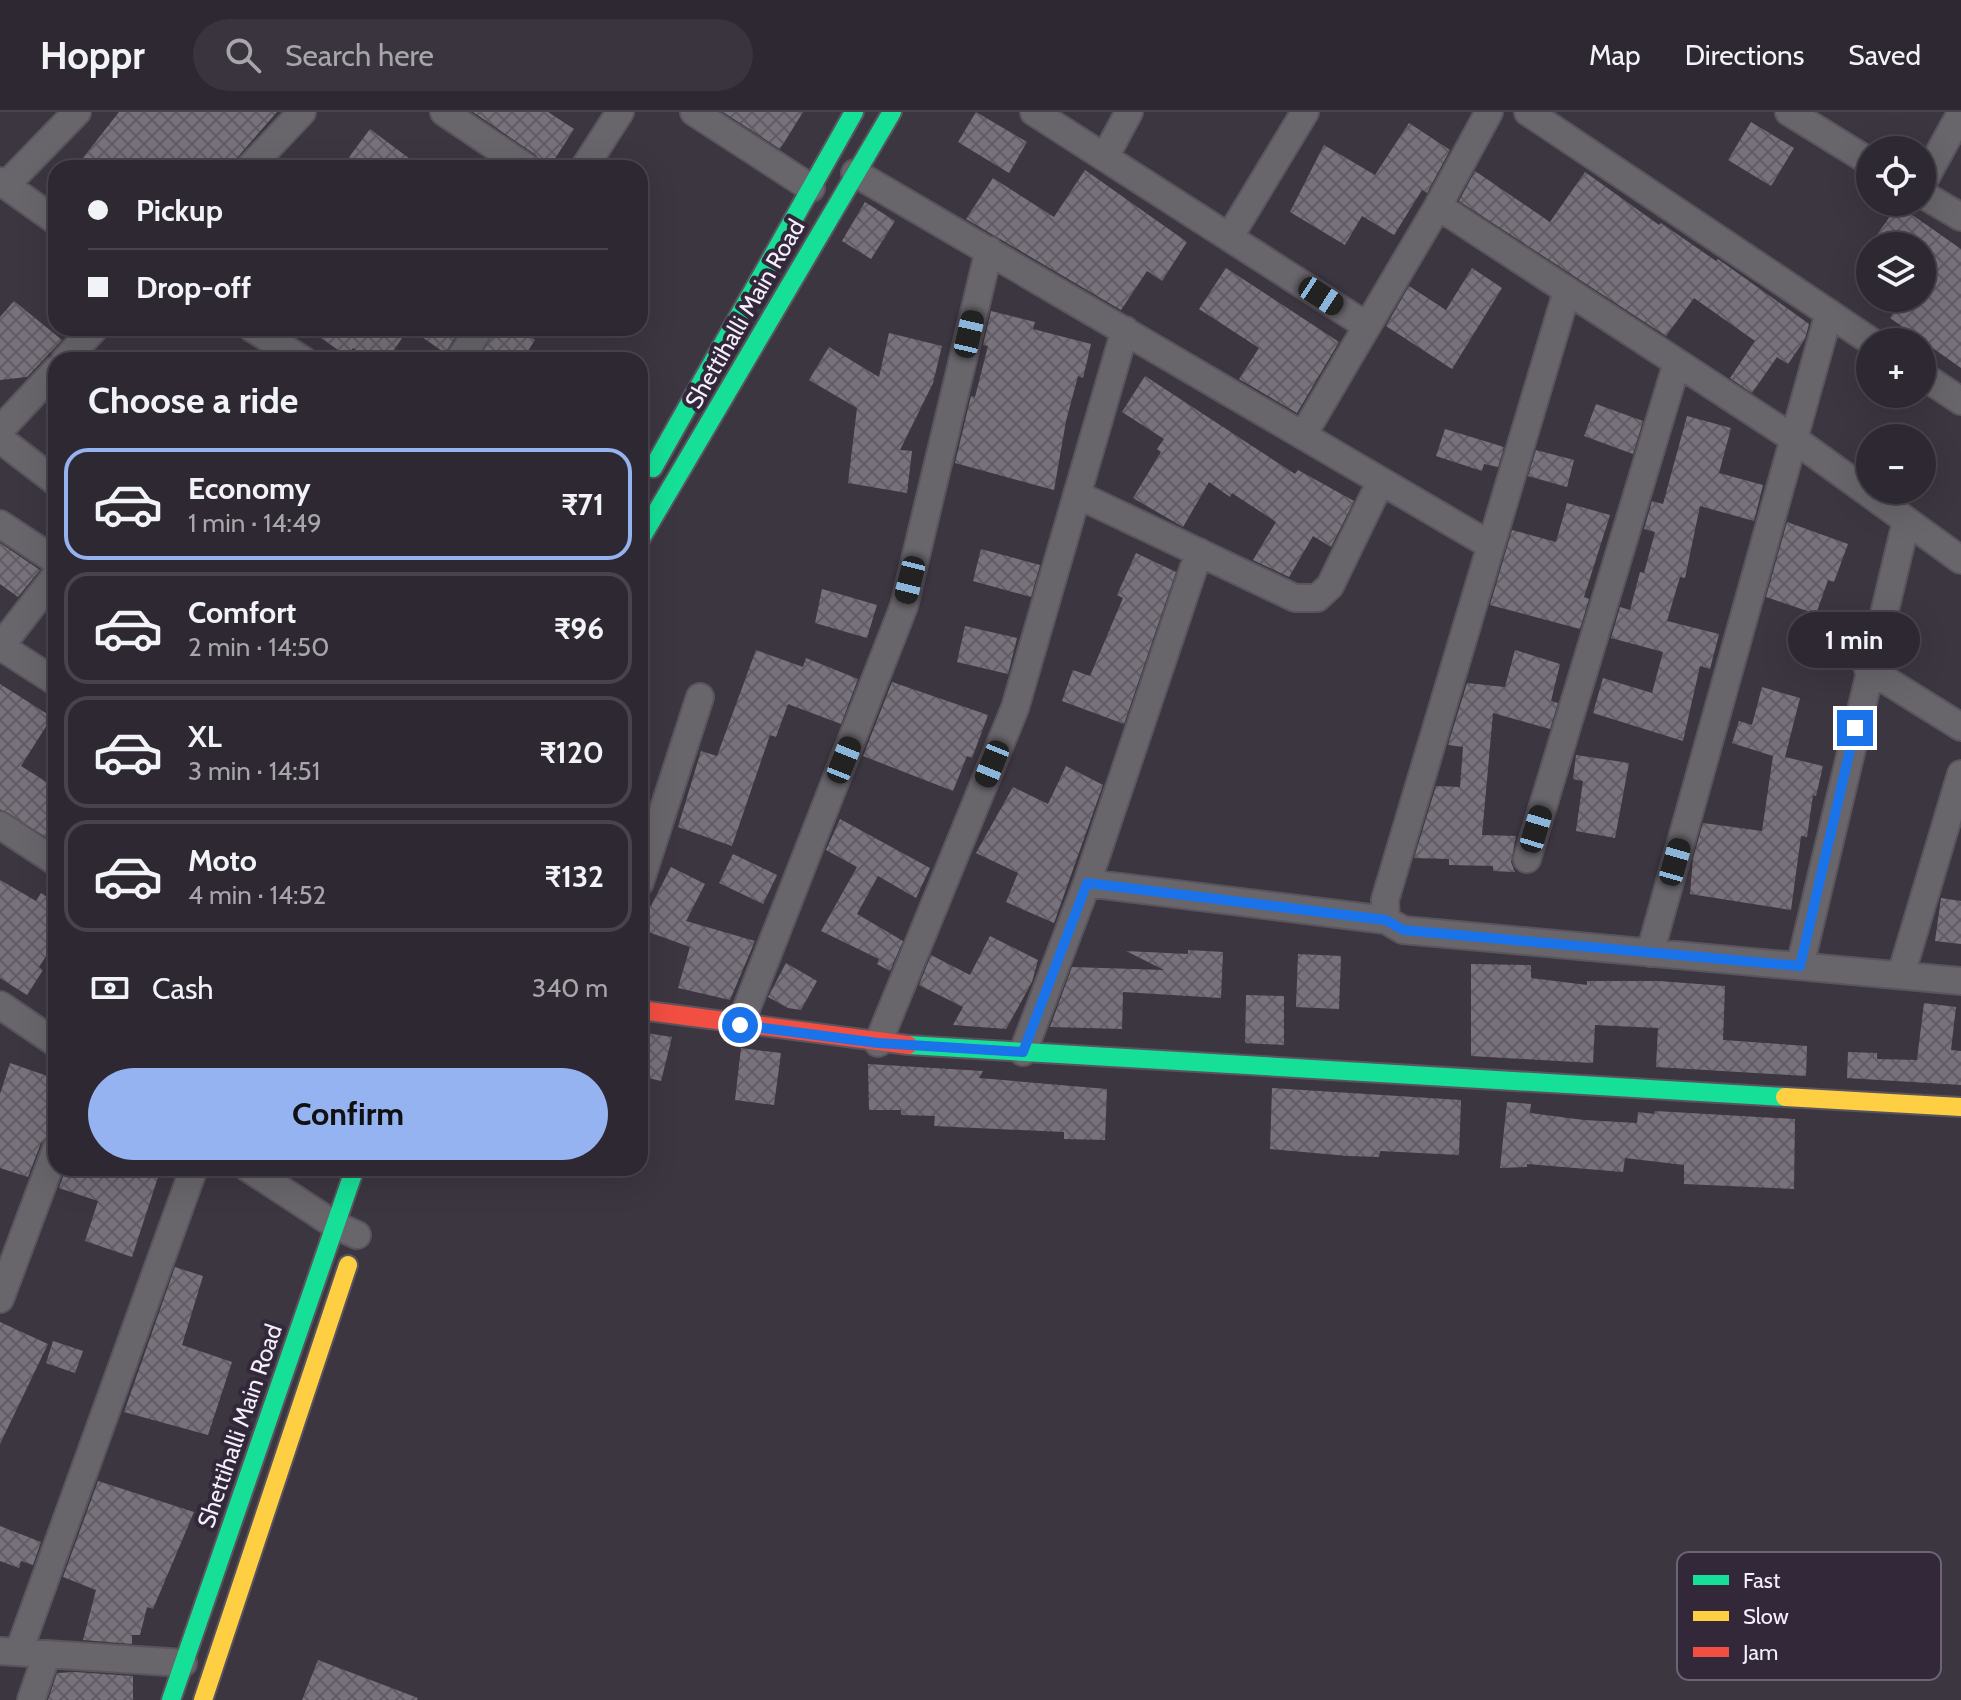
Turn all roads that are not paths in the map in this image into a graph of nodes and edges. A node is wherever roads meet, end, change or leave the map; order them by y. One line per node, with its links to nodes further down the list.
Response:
1 (77, 112): 22 (street)
2 (302, 112): 18 (street)
3 (444, 112): 19 (street)
4 (620, 112): 20 (street)
5 (694, 112): 23 (street)
6 (854, 112): 23 (main road, Shettihalli Main Road)
7 (892, 112): 21 (main road, Shettihalli Main Road)
8 (1034, 112): 16 (street)
9 (1129, 112): 16 (street)
10 (1305, 112): 28 (street)
11 (1489, 112): 25 (street)
12 (1528, 112): 31 (street)
13 (1961, 113): 17 (street)
14 (1803, 115): 15 (street)
15 (1856, 152)
16 (1105, 157): 28 (street)
17 (1936, 159)
18 (262, 160)
19 (515, 160)
20 (589, 160)
21 (855, 173): 29 (street); 53 (main road, Shettihalli Main Road)
22 (3, 183): 26 (street)
23 (811, 188): 48 (main road, Shettihalli Main Road)
24 (1936, 202): 27 (street)
25 (1438, 206): 30 (street); 32 (street)
26 (48, 215)
27 (1961, 217)
28 (1230, 236): 32 (street)
29 (989, 250): 33 (street); 77 (street)
30 (1567, 291): 39 (street); 54 (street)
31 (1829, 313): 34 (street); 46 (street)
32 (1367, 326): 44 (street)
33 (1125, 330): 44 (street); 50 (street)
34 (1856, 331)
35 (88, 336): 37 (street)
36 (265, 336): 38 (street)
37 (72, 352)
38 (290, 352)
39 (1677, 363): 46 (street); 68 (street)
40 (48, 379): 43 (street)
41 (1936, 384): 42 (street)
42 (1961, 401)
43 (0, 430)
44 (1303, 435): 49 (street)
45 (0, 439): 47 (street)
46 (1794, 439): 51 (street); 71 (street)
47 (48, 476)
48 (648, 476)
49 (1381, 481): 54 (street); 55 (street)
50 (1078, 495): 55 (street); 79 (street)
51 (1906, 522): 57 (street); 60 (street)
52 (0, 524): 56 (street)
53 (648, 526)
54 (1490, 545): 70 (street)
55 (1199, 552): 69 (street)
56 (48, 556)
57 (1961, 560)
58 (48, 585): 59 (street)
59 (0, 646): 61 (street)
60 (1868, 669): 63 (street); 72 (street)
61 (48, 677)
62 (700, 697): 67 (street)
63 (1961, 727)
64 (1961, 774): 73 (street)
65 (0, 825): 66 (street)
66 (48, 857)
67 (648, 857)
68 (1527, 859)
69 (1087, 883): 70 (street); 80 (street)
70 (1386, 920): 71 (street)
71 (1650, 953): 72 (street)
72 (1800, 966): 73 (street)
73 (1901, 975): 74 (street)
74 (1961, 981)
75 (0, 1005): 78 (street)
76 (648, 1011): 77 (main road)
77 (740, 1025): 79 (main road)
78 (48, 1038)
79 (878, 1043): 80 (main road)
80 (1023, 1052): 81 (main road)
81 (1961, 1107)
82 (48, 1170): 87 (street)
83 (191, 1176): 88 (street)
84 (262, 1176): 86 (street)
85 (354, 1176): 86 (main road, Shettihalli Main Road)
86 (351, 1227): 90 (main road, Shettihalli Main Road); 93 (main road, Shettihalli Main Road)
87 (0, 1299)
88 (10, 1651): 89 (street)
89 (47, 1654): 90 (street); 91 (street)
90 (183, 1663): 92 (main road, Shettihalli Main Road)
91 (31, 1700)
92 (171, 1700)
93 (203, 1700)

